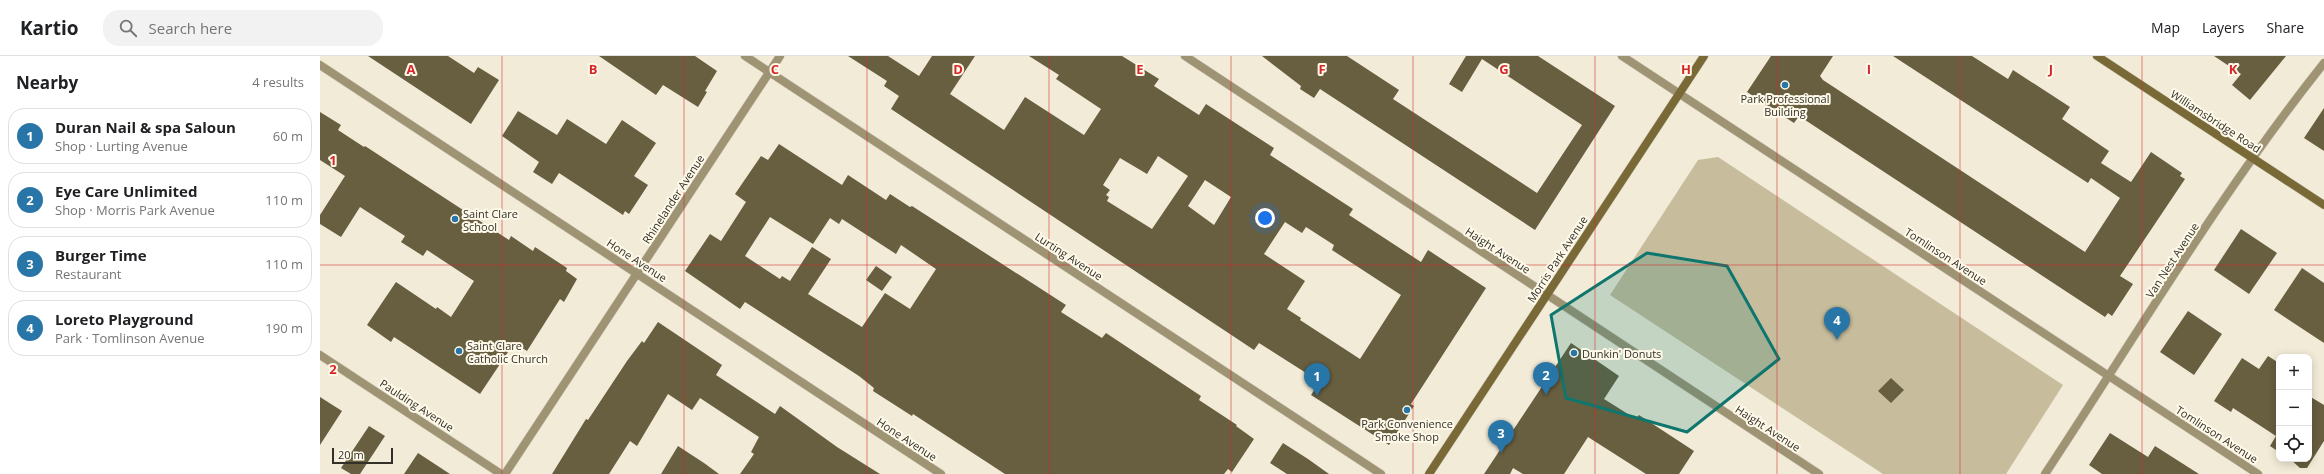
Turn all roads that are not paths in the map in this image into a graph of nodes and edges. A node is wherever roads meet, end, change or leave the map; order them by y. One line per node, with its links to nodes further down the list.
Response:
1 (745, 56): 9 (street, Lurting Avenue)
2 (780, 56): 9 (street, Rhinelander Avenue)
3 (1185, 56): 14 (street, Haight Avenue)
4 (1622, 56): 10 (street, Tomlinson Avenue)
5 (1704, 56): 10 (main road, Morris Park Avenue)
6 (2096, 56): 11 (main road, Williamsbridge Road)
7 (2324, 63): 11 (street, Van Nest Avenue)
8 (320, 65): 13 (street, Hone Avenue)
9 (770, 72): 13 (street, Rhinelander Avenue); 20 (street, Lurting Avenue)
10 (1679, 93): 14 (main road, Morris Park Avenue); 16 (street, Tomlinson Avenue)
11 (2254, 158): 12 (main road, Williamsbridge Road); 16 (street, Van Nest Avenue)
12 (2324, 205)
13 (637, 274): 18 (street, Rhinelander Avenue); 19 (street, Hone Avenue)
14 (1547, 295): 21 (main road, Morris Park Avenue); 22 (street, Haight Avenue)
15 (320, 355): 17 (street, Paulding Avenue)
16 (2109, 376): 23 (street, Van Nest Avenue); 24 (street, Tomlinson Avenue)
17 (501, 474)
18 (505, 474)
19 (941, 474)
20 (1381, 474)
21 (1429, 474)
22 (1819, 474)
23 (2045, 474)
24 (2258, 474)

